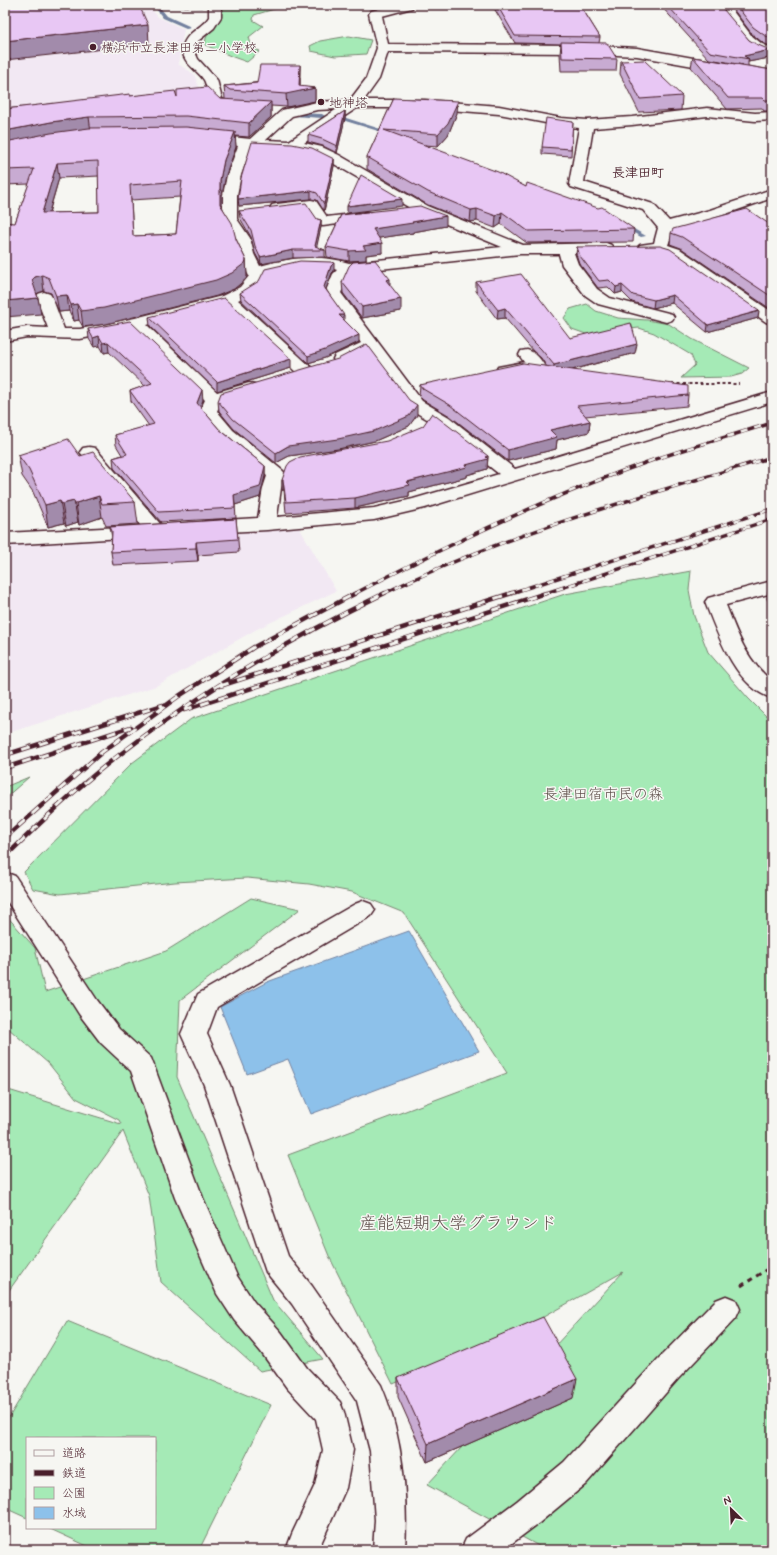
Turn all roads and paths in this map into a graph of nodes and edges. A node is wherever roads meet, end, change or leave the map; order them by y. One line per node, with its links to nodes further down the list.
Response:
1 (215, 5): 8 (street)
2 (408, 5): 4 (street)
3 (715, 5): 5 (street)
4 (383, 48): 6 (street); 7 (street)
5 (772, 53)
6 (772, 76)
7 (354, 104): 10 (street); 12 (street); 15 (street)
8 (249, 110)
9 (268, 112): 10 (street)
10 (287, 113): 14 (street)
11 (772, 116): 12 (street)
12 (587, 124): 21 (street)
13 (194, 137): 14 (street)
14 (250, 143): 15 (street); 18 (street)
15 (292, 145): 17 (street)
16 (772, 193): 21 (street)
17 (422, 209): 19 (street); 24 (street)
18 (245, 212): 20 (street); 26 (street)
19 (399, 212)
20 (384, 214)
21 (666, 227): 22 (street)
22 (660, 247): 23 (street); 30 (street)
23 (565, 249): 24 (street); 29 (street)
24 (521, 250): 25 (street)
25 (348, 268): 26 (street); 34 (street)
26 (256, 272): 28 (street)
27 (44, 297): 32 (street)
28 (228, 299): 31 (street); 34 (street)
29 (666, 317)
30 (772, 318)
31 (136, 323): 32 (street); 41 (street)
32 (58, 333): 33 (street)
33 (5, 336)
34 (371, 344): 43 (street)
35 (527, 355): 36 (street)
36 (489, 374)
37 (267, 383): 41 (street)
38 (671, 384): 39 (path)
39 (744, 384)
40 (772, 397): 43 (street)
41 (214, 399): 44 (street)
42 (89, 452): 46 (street)
43 (513, 476): 44 (street)
44 (267, 524): 45 (street)
45 (192, 528)
46 (5, 539)
47 (772, 587): 48 (street)
48 (772, 691)
49 (7, 882): 53 (street)
50 (363, 910): 54 (street)
51 (772, 1266): 52 (path)
52 (726, 1309): 55 (street)
53 (302, 1550)
54 (388, 1550)
55 (477, 1550)

